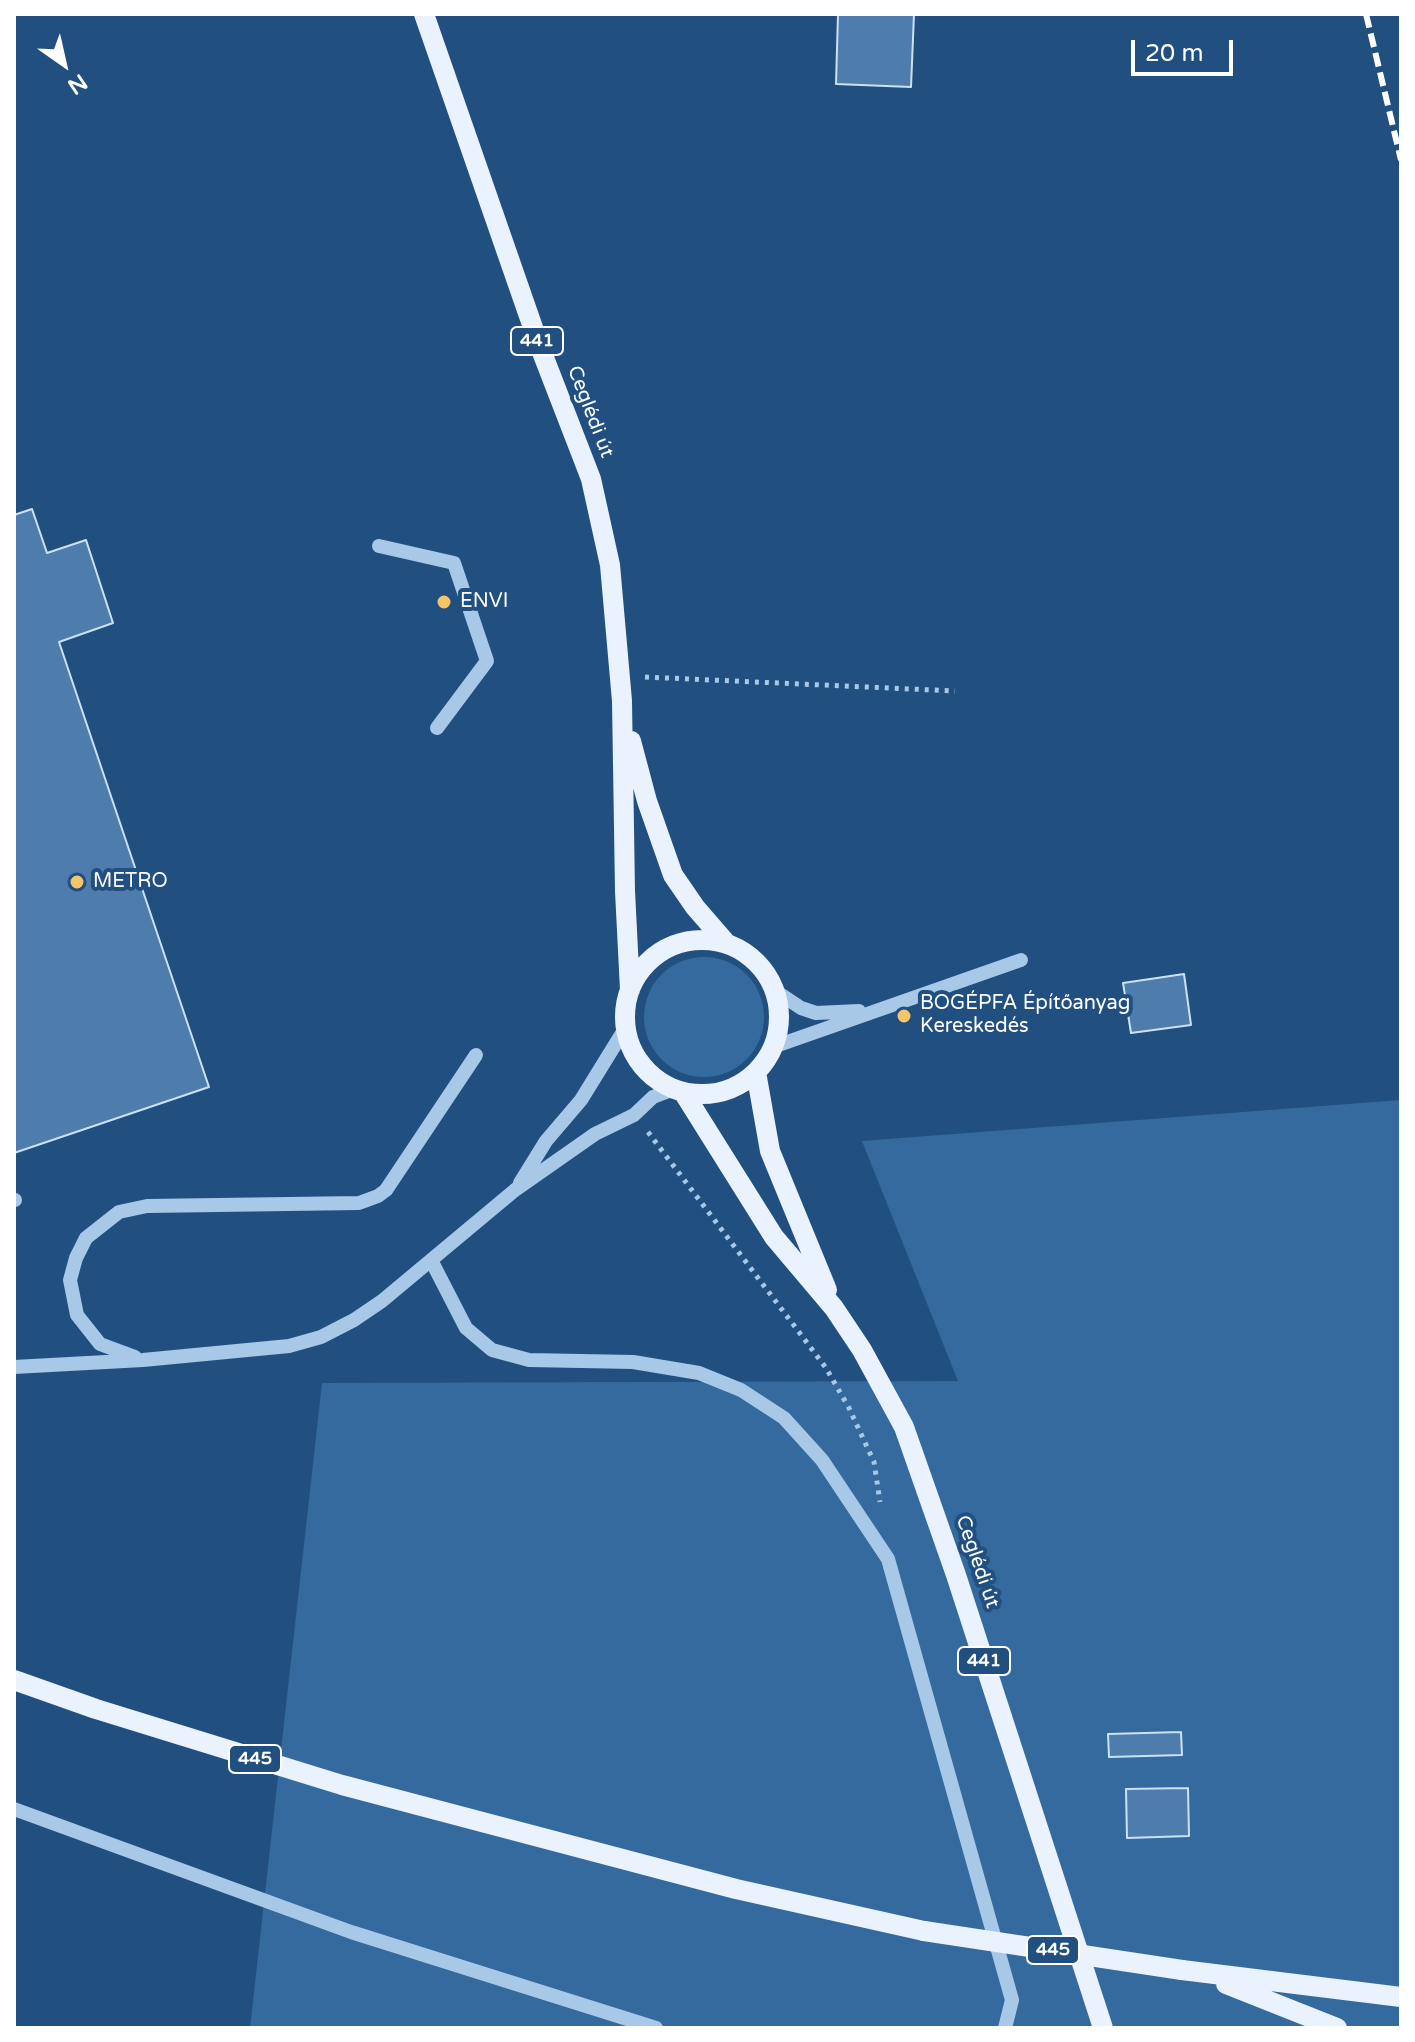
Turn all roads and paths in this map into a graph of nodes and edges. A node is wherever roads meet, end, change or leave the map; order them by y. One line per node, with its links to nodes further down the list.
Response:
1 (424, 14): 3 (main road, Ceglédi út / 441)
2 (379, 546): 6 (street)
3 (620, 675): 4 (path); 5 (main road, Ceglédi út / 441)
4 (955, 691)
5 (622, 701): 7 (main road, Ceglédi út / 441); 9 (main road, Ceglédi út / 441)
6 (437, 728)
7 (727, 944): 9 (main road, 441); 10 (main road, 441)
8 (1021, 960): 11 (street)
9 (630, 990): 12 (main road, 441)
10 (774, 990): 11 (street); 13 (main road)
11 (876, 1010): 13 (street)
12 (626, 1027): 16 (main road, 441); 18 (street)
13 (773, 1047): 15 (main road)
14 (476, 1055): 21 (street)
15 (756, 1072): 16 (main road); 20 (main road, Ceglédi út / 441)
16 (680, 1092): 17 (street); 20 (main road, Ceglédi út / 441)
17 (634, 1115): 18 (street); 23 (path)
18 (515, 1190): 19 (street)
19 (432, 1262): 21 (street); 29 (street)
20 (834, 1308): 30 (main road, Ceglédi út / 441)
21 (143, 1360): 22 (street)
22 (14, 1367)
23 (880, 1503)
24 (14, 1680): 26 (main road, 445, bridge)
25 (14, 1809): 28 (street)
26 (1191, 1972): 27 (main road, 445); 31 (main road)
27 (1401, 1997)
28 (656, 2028)
29 (1005, 2028)
30 (1103, 2028)
31 (1337, 2028)

